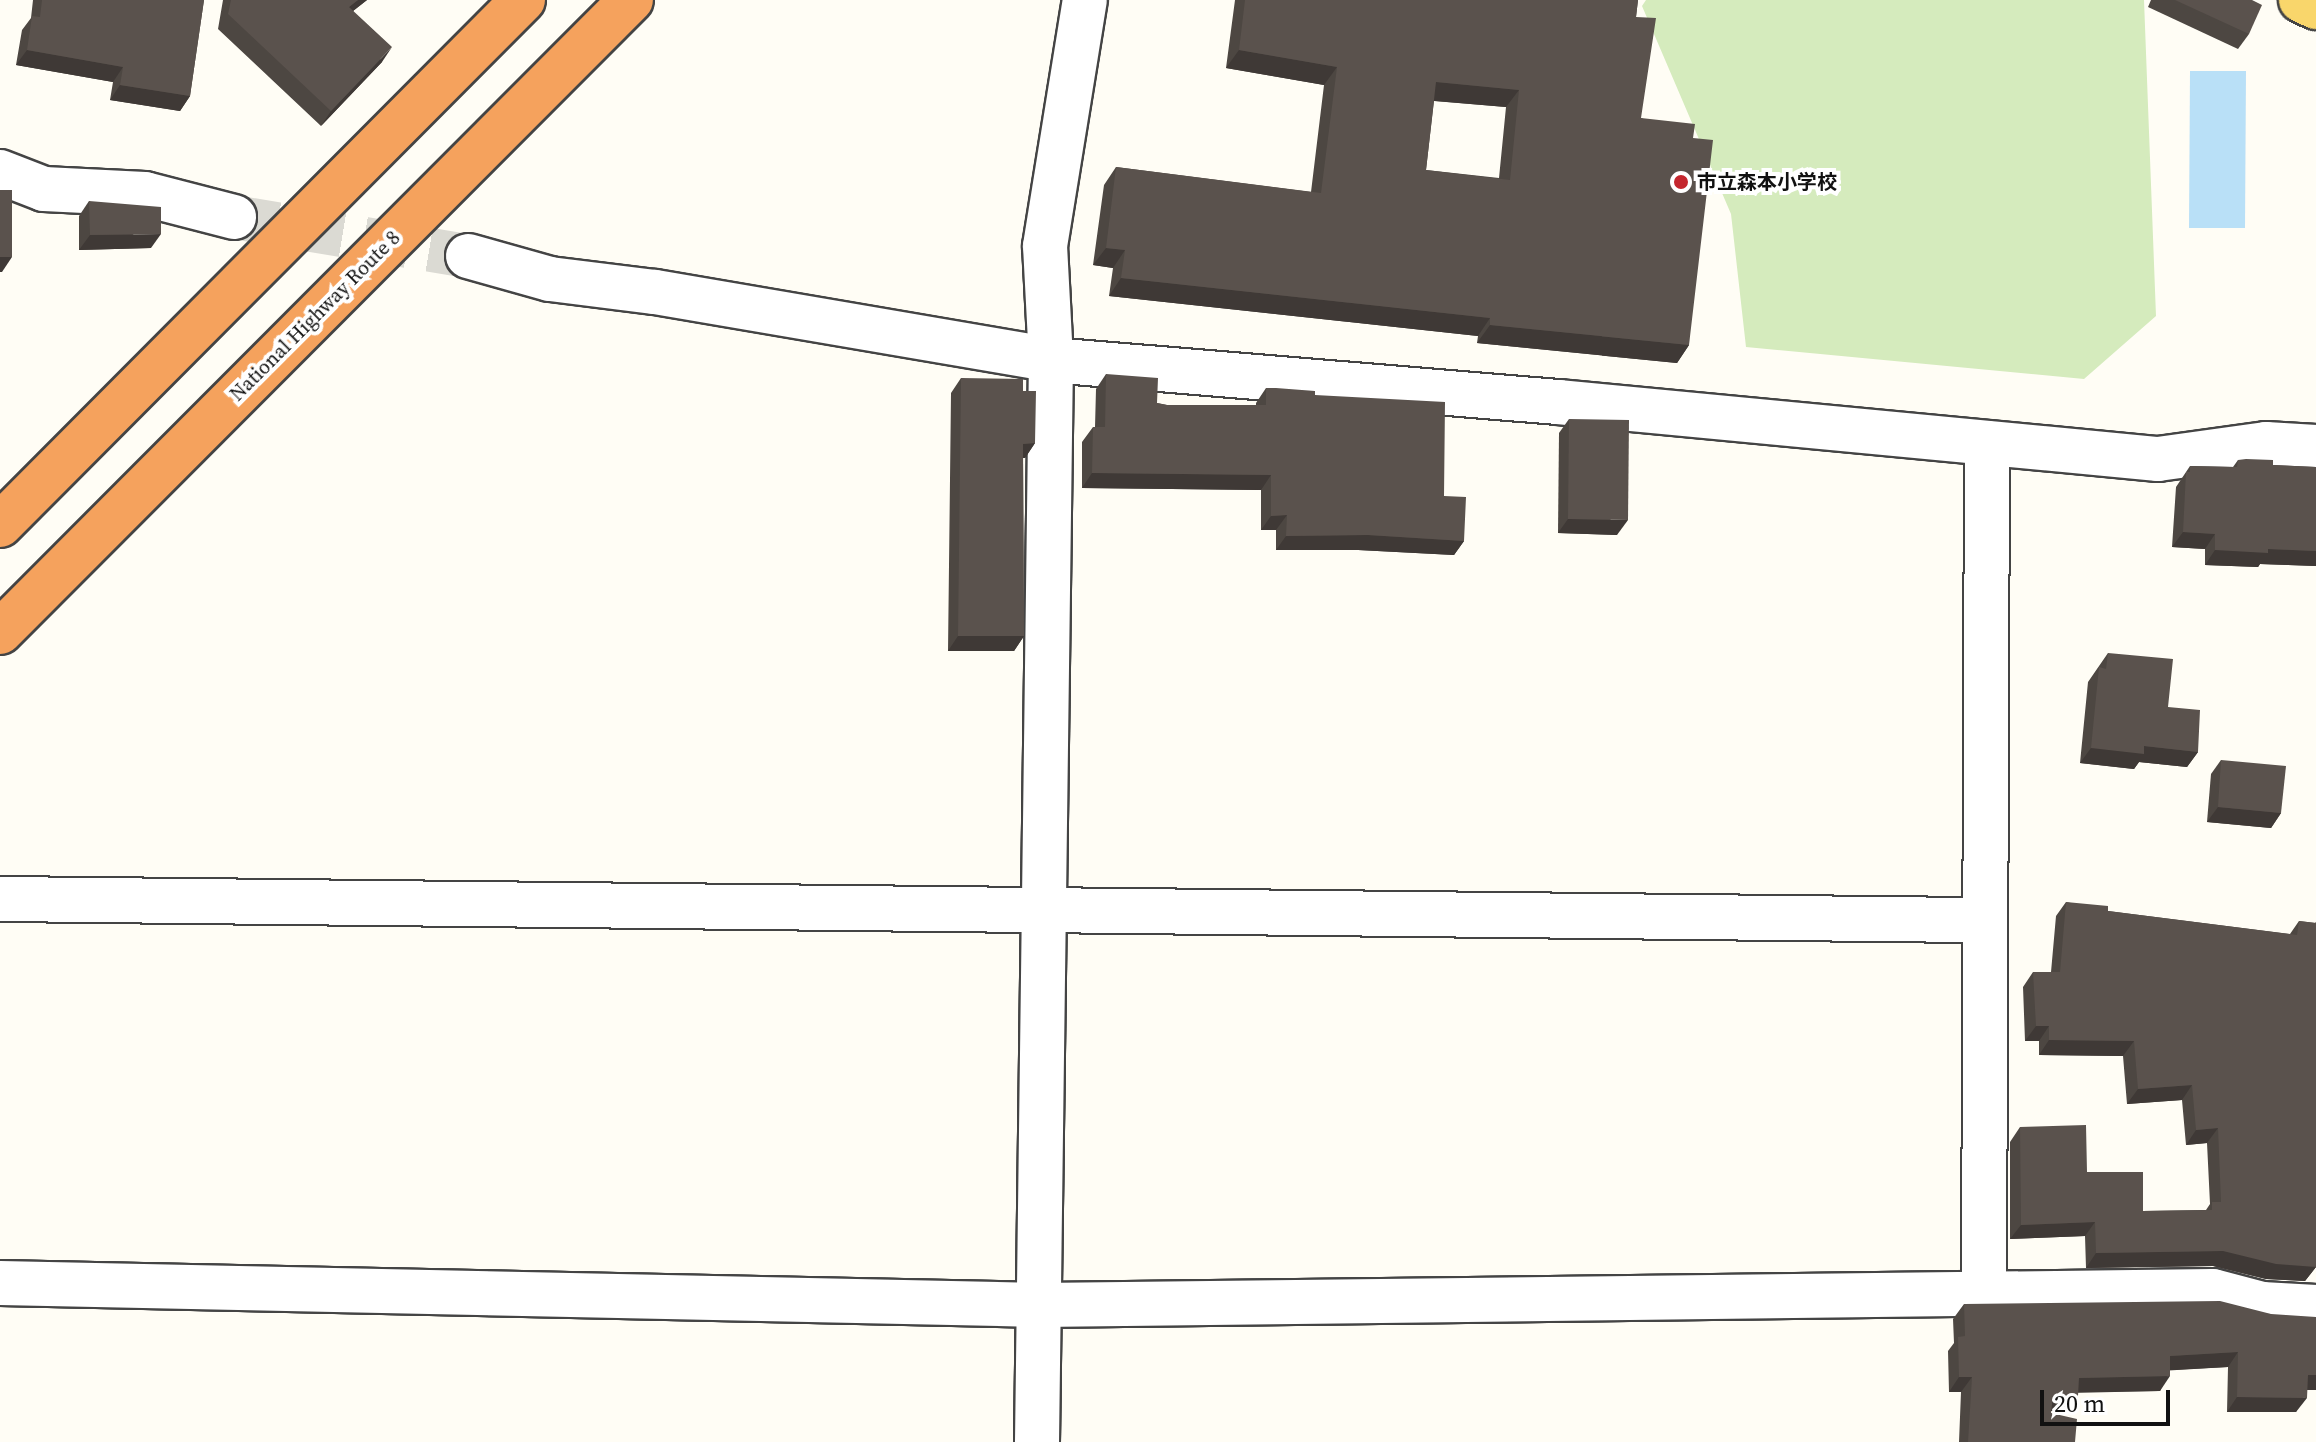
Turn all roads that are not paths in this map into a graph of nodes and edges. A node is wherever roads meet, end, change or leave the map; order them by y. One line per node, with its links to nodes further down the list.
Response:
1 (512, 0): 7 (street)
2 (523, 0): 7 (highway)
3 (631, 0): 15 (highway, National Highway Route 8)
4 (1085, 0): 11 (street)
5 (2301, 0): 6 (main road)
6 (2316, 7)
7 (469, 53): 14 (highway)
8 (0, 172): 9 (street)
9 (234, 217)
10 (468, 256): 11 (street)
11 (1051, 360): 12 (street); 17 (street)
12 (1987, 443): 13 (street); 18 (street)
13 (2316, 447)
14 (0, 525)
15 (0, 632)
16 (0, 899): 17 (street)
17 (1044, 910): 18 (street); 21 (street)
18 (1985, 920): 20 (street)
19 (0, 1283): 21 (street)
20 (1984, 1296): 21 (street); 22 (street)
21 (1039, 1305): 23 (street)
22 (2316, 1307)
23 (1037, 1442)

